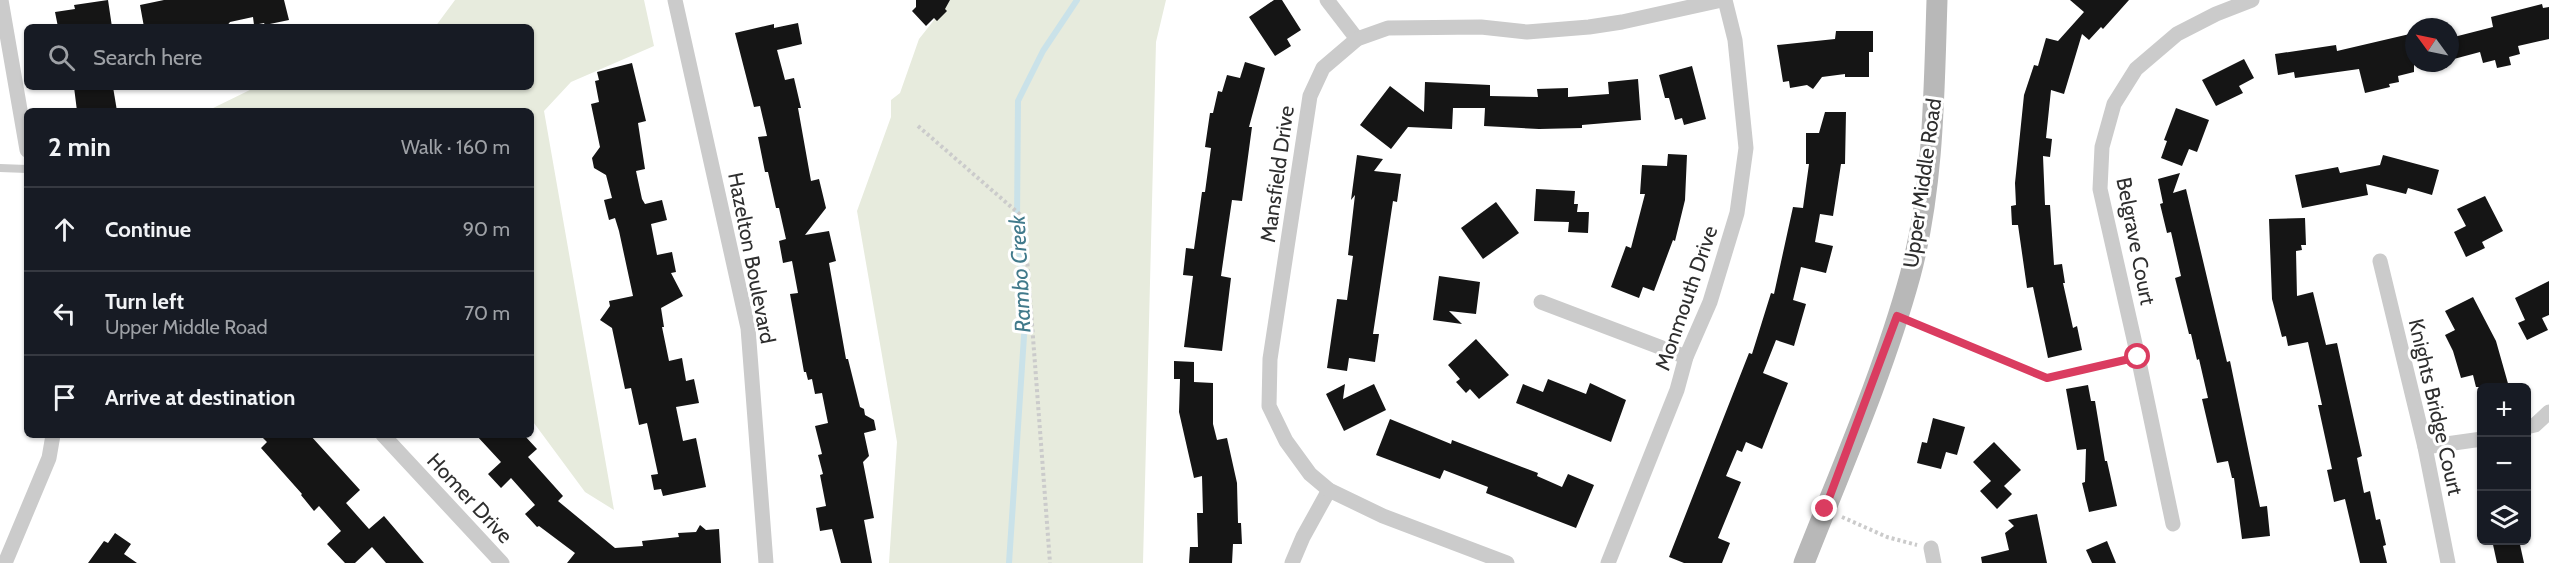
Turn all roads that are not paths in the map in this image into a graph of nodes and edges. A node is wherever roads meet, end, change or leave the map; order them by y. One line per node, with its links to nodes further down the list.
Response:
1 (1, 0): 8 (street)
2 (675, 0): 24 (street, Hazelton Boulevard)
3 (1327, 0): 7 (street)
4 (1723, 0): 7 (street, Mansfield Drive); 13 (street, Monmouth Drive)
5 (1936, 0): 28 (street, Upper Middle Road)
6 (2252, 0): 21 (street, Belgrave Court)
7 (1357, 39): 20 (street, Mansfield Drive)
8 (24, 133)
9 (0, 168): 10 (lane)
10 (24, 169)
11 (2380, 261): 19 (street, Knights Bridge Court)
12 (1540, 302): 13 (street)
13 (1686, 357): 27 (street, Monmouth Drive)
14 (2549, 412): 15 (street)
15 (2531, 426)
16 (53, 438): 22 (street)
17 (386, 438): 23 (street, Homer Drive)
18 (2477, 440): 19 (street)
19 (2425, 447): 29 (street, Knights Bridge Court)
20 (1329, 490): 25 (street); 26 (street, Mansfield Drive)
21 (2173, 524)
22 (5, 563)
23 (502, 563)
24 (766, 563)
25 (1292, 563)
26 (1507, 563)
27 (1608, 563)
28 (1804, 563)
29 (2448, 563)

